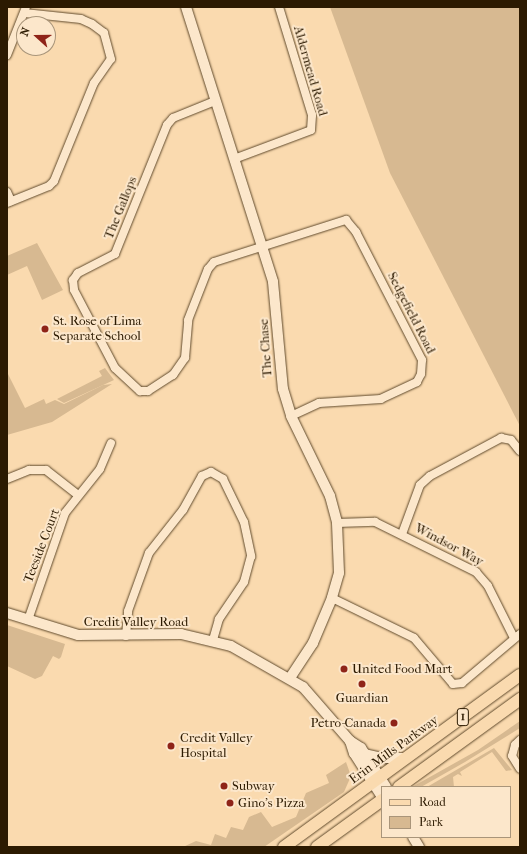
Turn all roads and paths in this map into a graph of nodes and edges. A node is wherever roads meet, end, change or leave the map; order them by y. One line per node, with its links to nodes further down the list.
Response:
1 (186, 7): 5 (street, The Chase)
2 (279, 7): 6 (street, Aldermead Road)
3 (25, 10): 4 (street); 8 (street)
4 (7, 55)
5 (215, 101): 6 (street, The Chase); 9 (street, The Gallops)
6 (234, 159): 9 (street, The Chase)
7 (7, 192): 8 (street)
8 (9, 202)
9 (260, 249): 10 (street, The Chase); 10 (street, Sedgefield Road)
10 (291, 416): 15 (street, The Chase)
11 (111, 443): 14 (street, Teeside Court)
12 (520, 451): 16 (street)
13 (7, 479): 14 (street)
14 (78, 495): 19 (street, Teeside Court)
15 (337, 523): 16 (street, Windsor Way); 17 (street, The Chase)
16 (402, 534): 21 (street, Windsor Way)
17 (332, 598): 21 (street); 24 (street, The Chase)
18 (7, 613): 19 (street, Credit Valley Road)
19 (28, 620): 20 (street, Credit Valley Road)
20 (126, 636): 22 (street, Credit Valley Road); 22 (street)
21 (517, 636)
22 (213, 640): 24 (street, Credit Valley Road)
23 (520, 675): 29 (main road, Erin Mills Parkway / 1)
24 (290, 678): 27 (street, Credit Valley Road)
25 (520, 699): 32 (main road, 1)
26 (520, 740): 30 (street)
27 (350, 741): 28 (street, Credit Valley Road); 31 (street, Credit Valley Road)
28 (365, 754): 29 (street); 31 (street, Credit Valley Road)
29 (406, 758): 31 (main road, Erin Mills Parkway / 1)
30 (520, 769)
31 (379, 782): 33 (street, Credit Valley Road); 36 (main road, Erin Mills Parkway / 1)
32 (400, 786)
33 (381, 793)
34 (381, 799): 37 (main road)
35 (414, 838): 38 (street)
36 (284, 847)
37 (317, 847)
38 (419, 847)

